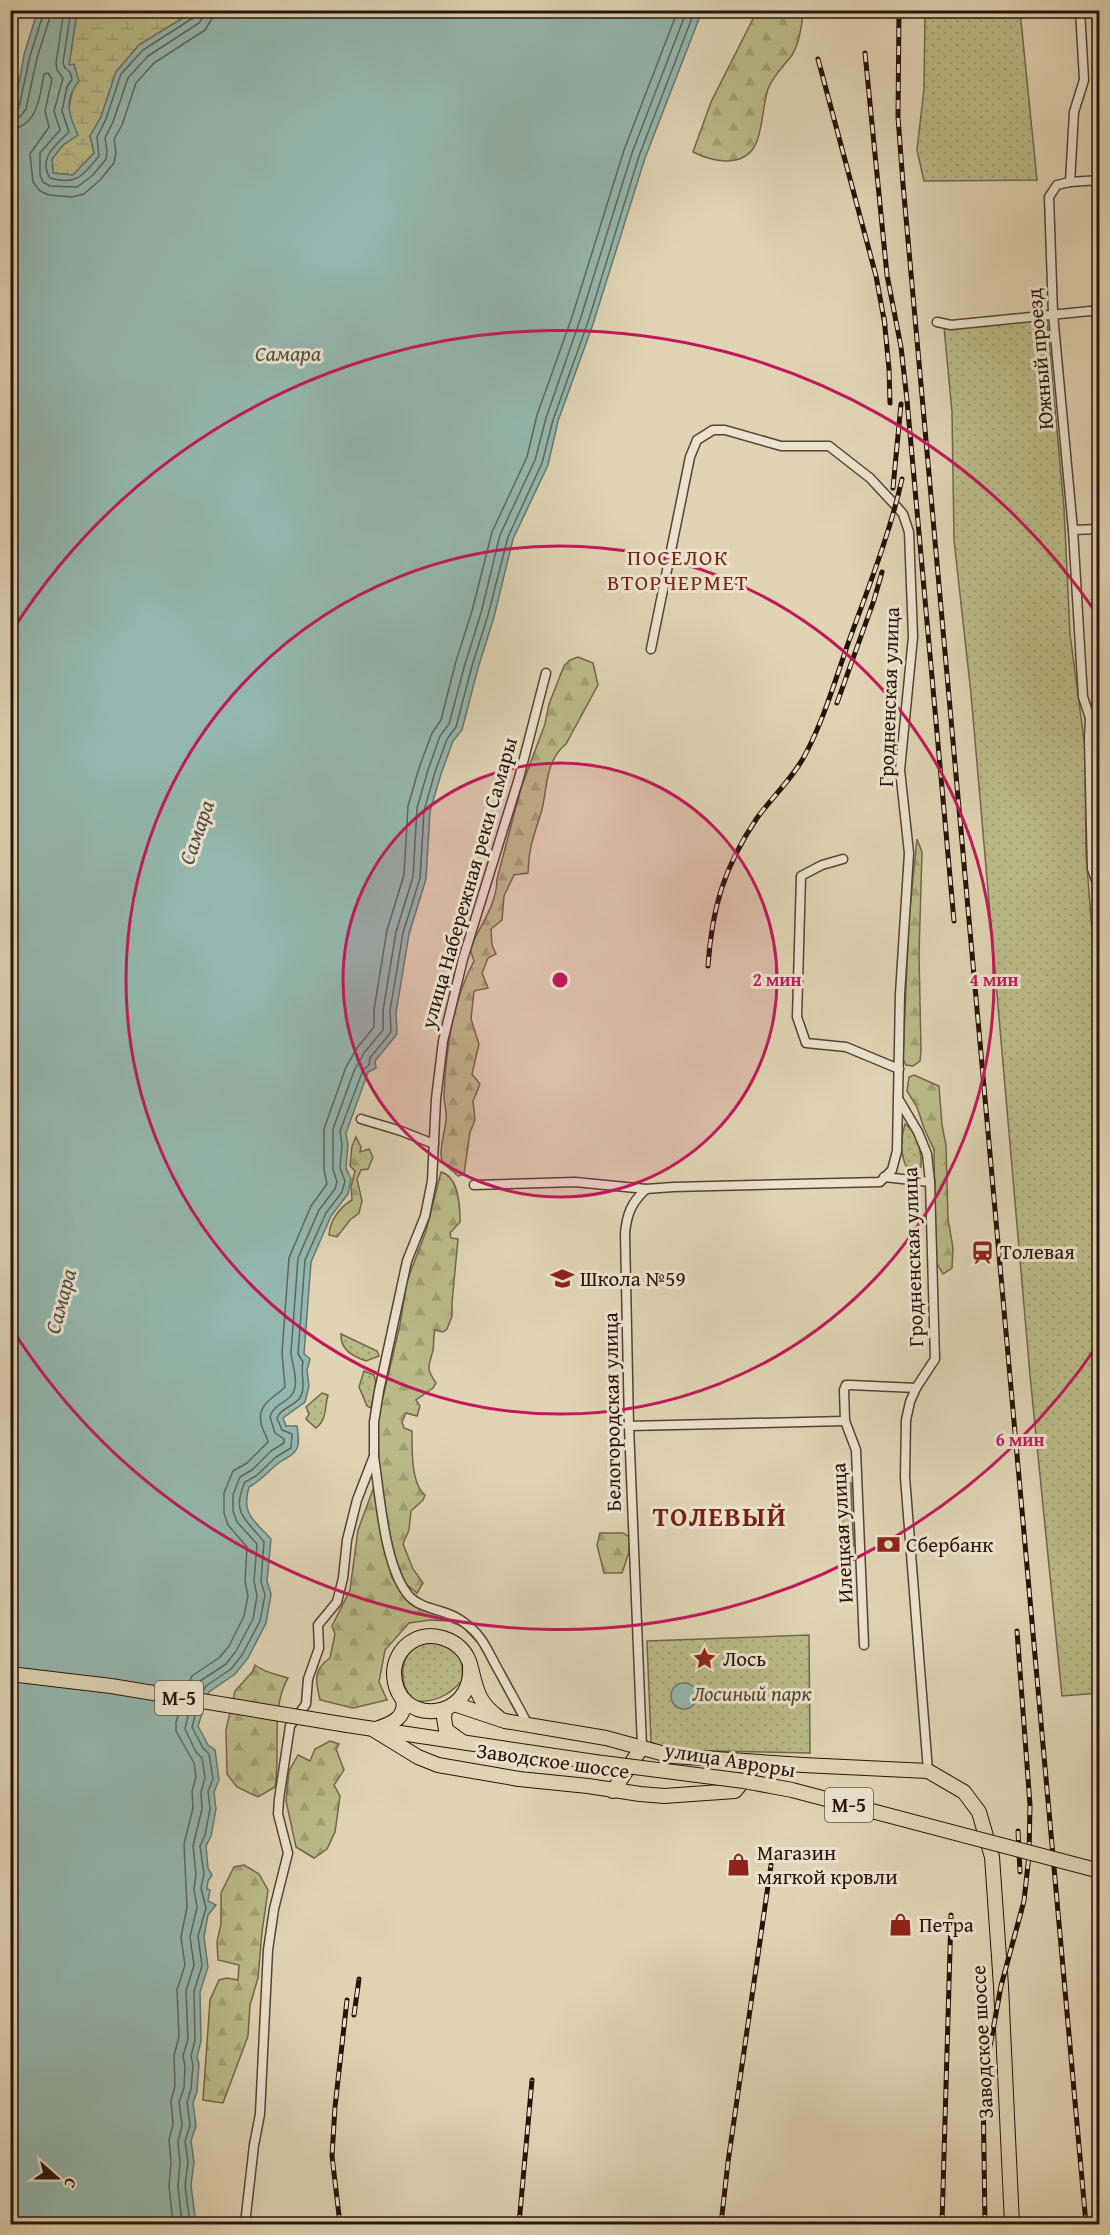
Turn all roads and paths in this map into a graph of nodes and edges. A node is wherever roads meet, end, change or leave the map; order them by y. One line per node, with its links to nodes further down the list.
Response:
1 (1080, 10): 3 (street)
2 (1100, 180): 3 (street)
3 (1070, 182): 5 (street, Южный проезд)
4 (1100, 310): 5 (street)
5 (1053, 314): 6 (street); 8 (street, Южный проезд)
6 (937, 322)
7 (1100, 529): 8 (street)
8 (1073, 530): 11 (street, Южный проезд)
9 (651, 649): 15 (street, Гродненская улица)
10 (546, 673): 18 (street, улица Набережная реки Самары)
11 (1089, 718): 12 (street); 14 (street, Южный проезд)
12 (1100, 719)
13 (843, 859): 15 (street)
14 (1100, 891)
15 (899, 1068): 16 (street, Гродненская улица)
16 (898, 1099): 19 (street, Гродненская улица); 20 (street, Гродненская улица)
17 (361, 1119): 18 (street)
18 (434, 1144): 26 (street, улица Набережная реки Самары)
19 (884, 1178): 20 (street); 22 (street)
20 (930, 1182): 23 (street, Гродненская улица)
21 (474, 1185): 22 (street)
22 (646, 1190): 25 (street, Белогородская улица)
23 (916, 1388): 24 (street); 40 (street, Гродненская улица)
24 (845, 1421): 25 (street); 27 (street, Илецкая улица)
25 (629, 1426): 37 (street, Белогородская улица)
26 (374, 1456): 33 (street); 43 (street, улица Набережная реки Самары)
27 (864, 1646)
28 (470, 1665): 30 (main road); 31 (main road); 32 (main road, Заводское шоссе)
29 (10, 1674): 34 (main road, улица Авроры / М-5, bridge)
30 (403, 1699): 31 (main road); 34 (main road)
31 (450, 1707): 32 (main road, Заводское шоссе); 36 (main road, Заводское шоссе)
32 (505, 1721): 33 (main road, Заводское шоссе)
33 (528, 1725): 37 (main road, Заводское шоссе)
34 (374, 1730): 35 (main road, улица Авроры / М-5); 39 (main road, Заводское шоссе)
35 (447, 1741): 36 (main road, улица Авроры / М-5); 39 (main road, Заводское шоссе)
36 (466, 1744): 42 (main road, улица Авроры / М-5, bridge)
37 (642, 1747): 38 (main road, Заводское шоссе); 41 (main road)
38 (754, 1762): 40 (main road, Заводское шоссе); 41 (main road, Заводское шоссе)
39 (438, 1765): 41 (main road, Заводское шоссе)
40 (928, 1771): 44 (main road, Заводское шоссе)
41 (613, 1791)
42 (1100, 1870)
43 (245, 2224)
44 (1012, 2224)

